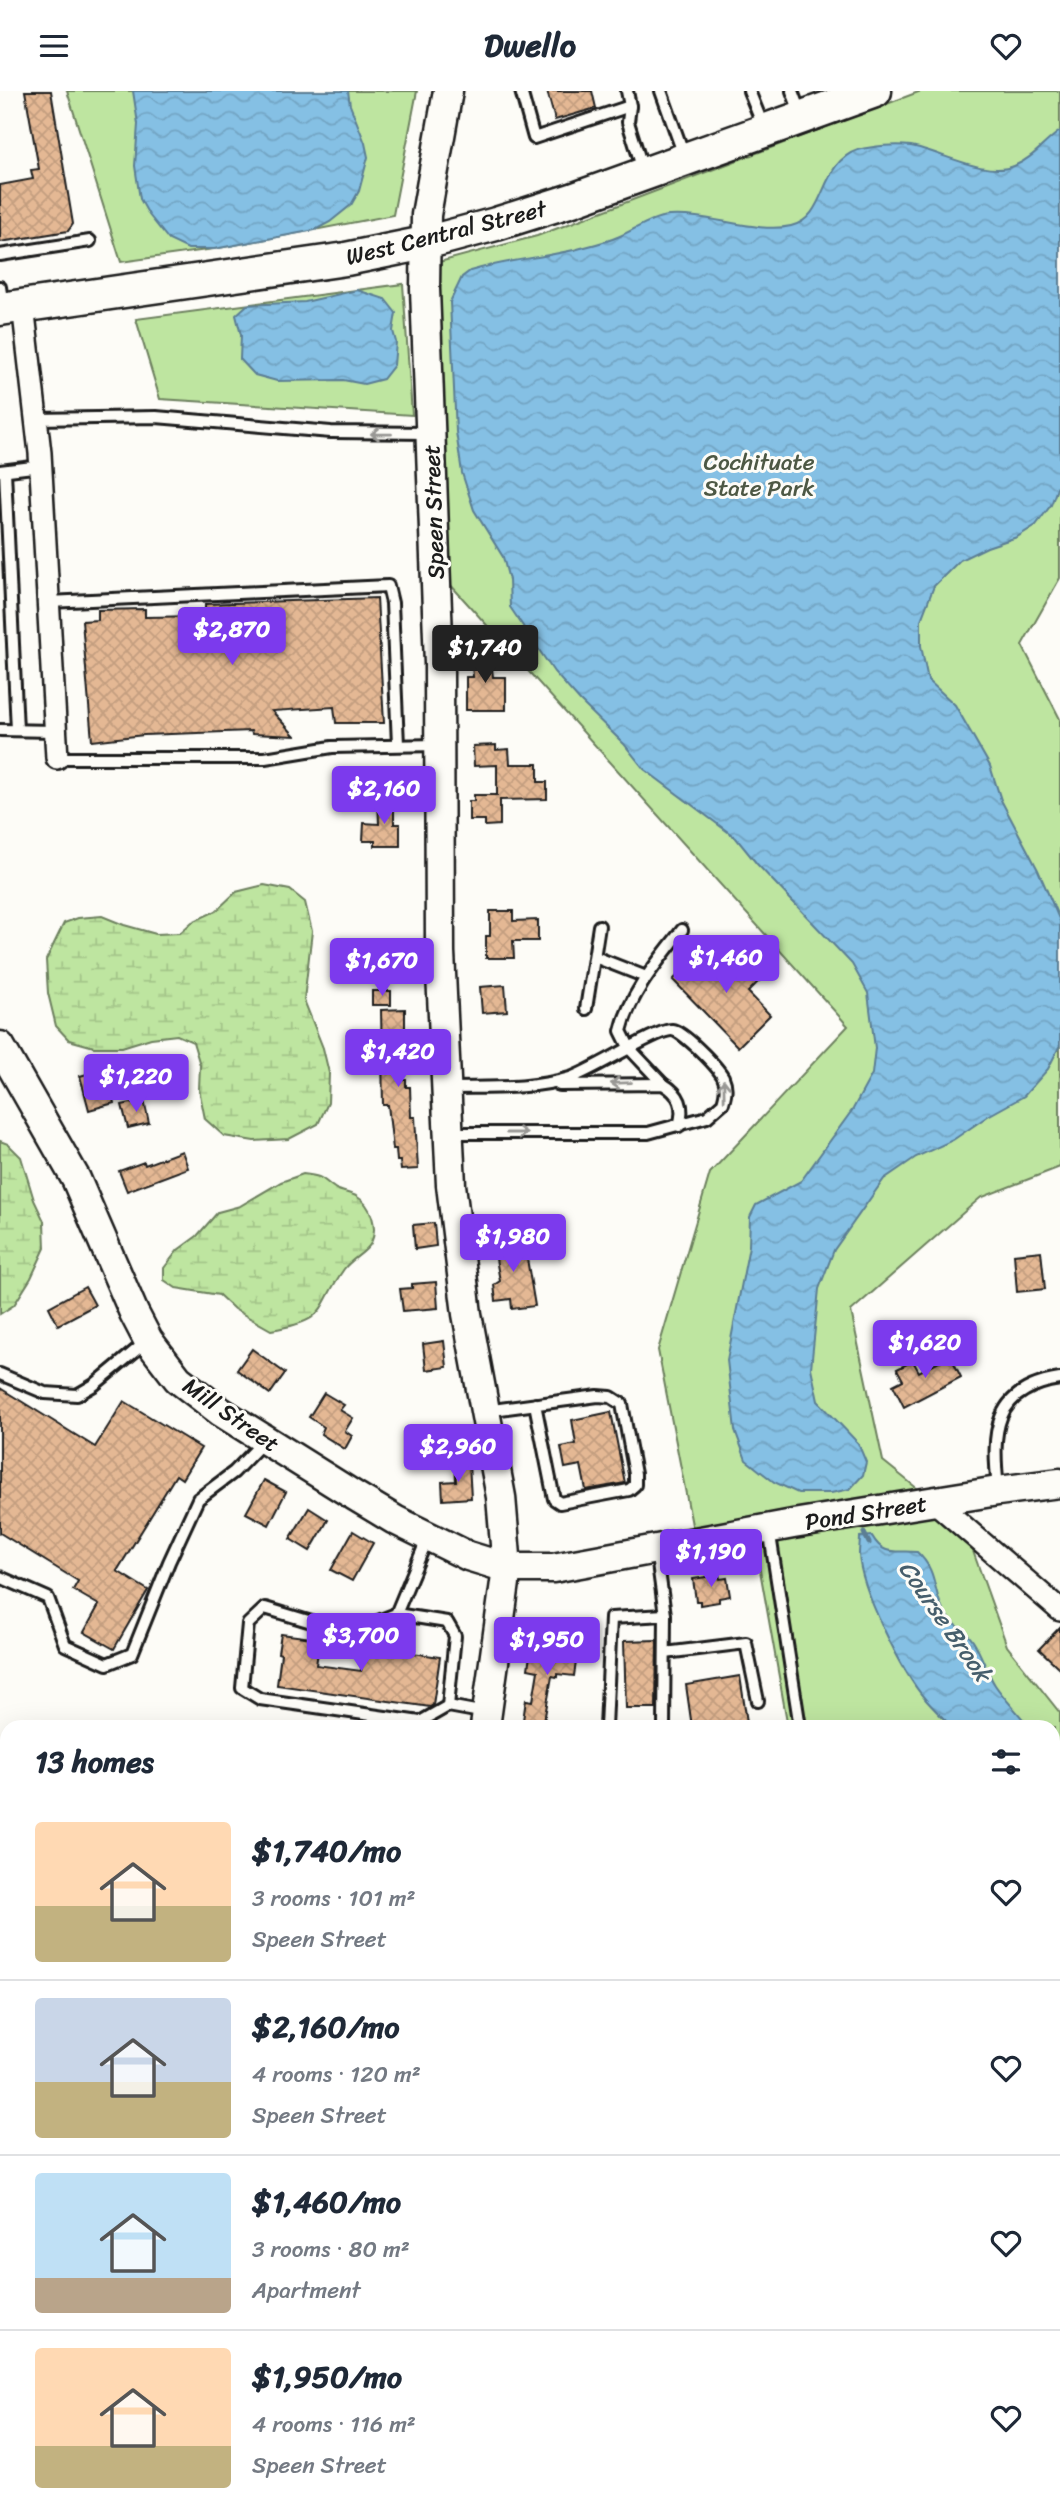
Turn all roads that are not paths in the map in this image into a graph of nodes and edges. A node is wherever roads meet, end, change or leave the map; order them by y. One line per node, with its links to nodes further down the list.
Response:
1 (448, 91): 13 (street, Speen Street)
2 (521, 91): 8 (lane)
3 (627, 91): 8 (lane)
4 (661, 91): 10 (lane)
5 (749, 91): 9 (lane)
6 (874, 91): 7 (main road, West Central Street)
7 (797, 104): 9 (main road, West Central Street)
8 (630, 106): 11 (lane)
9 (765, 130): 10 (main road, West Central Street)
10 (685, 160): 11 (main road, West Central Street)
11 (644, 174): 13 (main road, West Central Street)
12 (90, 241): 14 (lane)
13 (425, 243): 15 (main road, West Central Street); 17 (street, Speen Street)
14 (0, 255)
15 (7, 302): 16 (street)
16 (37, 419): 17 (lane, one-way to 16); 18 (street)
17 (431, 433): 25 (street, Speen Street)
18 (41, 466): 19 (lane); 20 (street)
19 (2, 471): 22 (lane)
20 (49, 602): 23 (street); 24 (lane)
21 (0, 730): 22 (lane)
22 (17, 730): 23 (lane)
23 (56, 731): 26 (street)
24 (398, 745): 25 (lane); 26 (lane)
25 (440, 745): 36 (street, Speen Street)
26 (57, 758)
27 (599, 926): 29 (lane)
28 (682, 930): 30 (lane)
29 (594, 957): 30 (lane); 31 (lane)
30 (646, 977): 33 (lane)
31 (586, 1009)
32 (0, 1046): 39 (street, Mill Street)
33 (630, 1049): 34 (lane); 35 (lane); 37 (lane, one-way to 33)
34 (663, 1084): 35 (lane, one-way to 35); 37 (lane)
35 (542, 1086): 36 (lane)
36 (446, 1088): 38 (street, Speen Street)
37 (679, 1126): 38 (lane, one-way to 37)
38 (449, 1132): 43 (street, Speen Street)
39 (148, 1340): 40 (lane); 44 (street, Mill Street)
40 (0, 1374)
41 (1060, 1378): 46 (lane)
42 (535, 1404): 42 (lane); 43 (lane)
43 (485, 1412): 51 (street, Speen Street)
44 (265, 1440): 49 (street, Mill Street); 52 (lane)
45 (1060, 1483): 46 (street, Pond Street)
46 (998, 1491): 47 (street, Pond Street)
47 (935, 1502): 48 (street, Pond Street); 53 (street)
48 (769, 1529): 50 (street, Pond Street); 64 (lane)
49 (429, 1537): 51 (street, Mill Street); 54 (lane)
50 (656, 1549): 51 (street, Pond Street); 55 (lane)
51 (508, 1569): 61 (street, Speen Street)
52 (0, 1577)
53 (1060, 1610)
54 (396, 1614): 58 (lane); 59 (lane)
55 (665, 1615): 56 (lane); 62 (lane)
56 (665, 1653): 57 (lane); 63 (lane)
57 (758, 1701)
58 (448, 1706): 60 (lane); 61 (lane)
59 (406, 1720)
60 (424, 1720)
61 (487, 1720)
62 (606, 1720)
63 (664, 1720)
64 (799, 1720)

